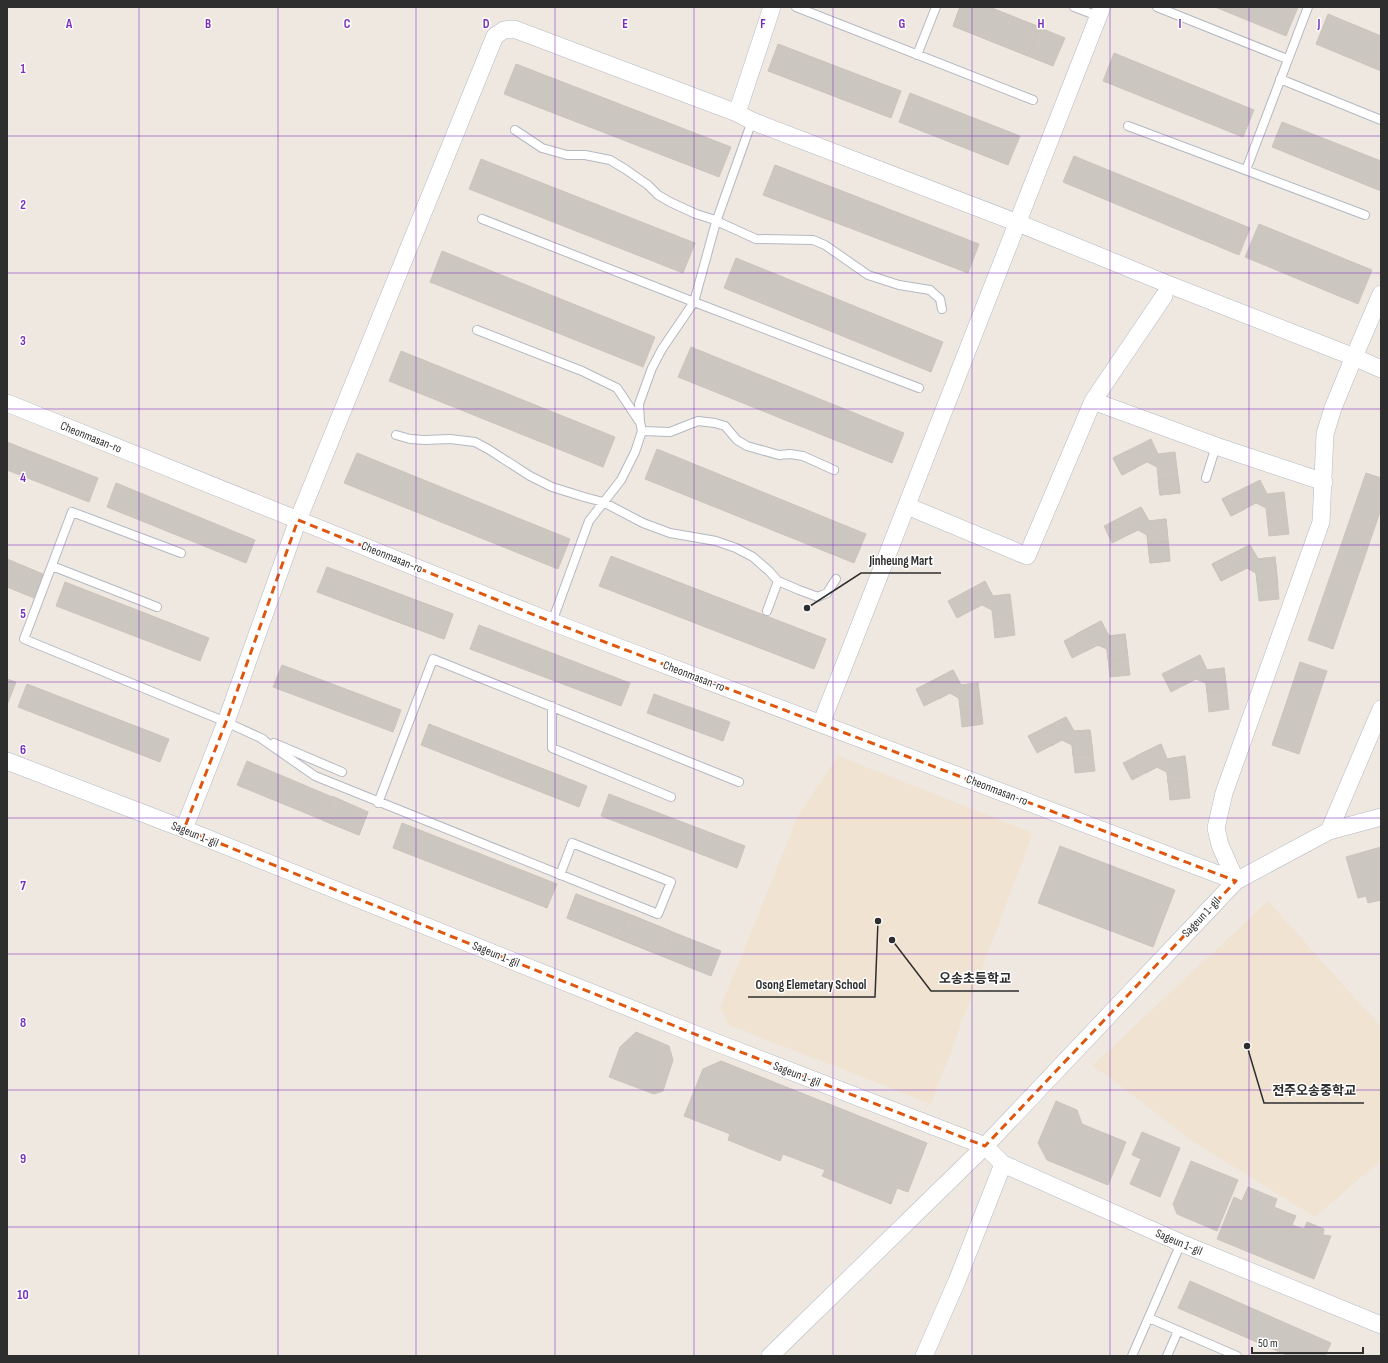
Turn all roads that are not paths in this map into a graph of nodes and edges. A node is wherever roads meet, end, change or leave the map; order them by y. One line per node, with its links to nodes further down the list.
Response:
1 (772, 7): 12 (street)
2 (796, 7): 8 (lane)
3 (936, 7): 8 (lane)
4 (1074, 7): 7 (lane)
5 (1157, 7): 9 (lane)
6 (1308, 7): 9 (lane)
7 (1100, 11): 21 (street)
8 (917, 55): 11 (lane)
9 (1287, 59): 10 (lane)
10 (1280, 79): 14 (lane); 17 (lane)
11 (1032, 100)
12 (737, 113): 13 (street); 41 (street)
13 (752, 120): 20 (lane); 21 (street)
14 (1381, 120)
15 (1128, 126): 17 (lane)
16 (515, 130): 20 (lane)
17 (1246, 170): 18 (lane)
18 (1366, 215)
19 (482, 219): 24 (lane)
20 (716, 222): 24 (lane); 25 (lane)
21 (1018, 223): 27 (street); 40 (street)
22 (1381, 294): 27 (street)
23 (1164, 296): 30 (street)
24 (694, 302): 29 (lane); 32 (lane)
25 (942, 309)
26 (477, 330): 32 (lane)
27 (1354, 357): 28 (street); 38 (street)
28 (1381, 369)
29 (919, 388)
30 (1093, 401): 35 (street); 40 (street)
31 (7, 403): 41 (street, Cheonmasan-ro)
32 (640, 422): 33 (lane)
33 (642, 431): 36 (lane); 39 (lane)
34 (396, 435): 39 (lane)
35 (1216, 446): 37 (lane); 38 (street)
36 (834, 470)
37 (1206, 478)
38 (1324, 482): 63 (street)
39 (603, 502): 45 (lane); 48 (lane)
40 (907, 506): 52 (street)
41 (298, 520): 48 (street, Cheonmasan-ro); 51 (street)
42 (181, 553): 43 (lane)
43 (52, 566): 46 (lane); 51 (lane)
44 (836, 579): 45 (lane)
45 (778, 581): 47 (lane)
46 (157, 607)
47 (768, 611)
48 (552, 622): 52 (street, Cheonmasan-ro)
49 (552, 706): 56 (lane); 57 (lane); 58 (lane)
50 (1381, 709): 61 (street)
51 (226, 722): 53 (lane); 60 (street)
52 (821, 724): 63 (street, Cheonmasan-ro)
53 (259, 737): 55 (lane); 58 (lane)
54 (7, 761): 60 (street, Sageun 1-gil)
55 (342, 772)
56 (739, 782)
57 (670, 796)
58 (378, 802): 62 (lane)
59 (1381, 817): 61 (street)
60 (184, 829): 64 (street, Sageun 1-gil)
61 (1329, 831): 63 (street)
62 (560, 875): 62 (lane)
63 (1236, 880): 64 (street, Sageun 1-gil)
64 (985, 1146): 65 (street, Sageun 1-gil); 70 (street, Sageun 1-gil)
65 (1003, 1164): 66 (street, Sageun 1-gil); 71 (street)
66 (1181, 1243): 67 (lane); 68 (street, Sageun 1-gil)
67 (1149, 1318): 69 (lane); 72 (lane)
68 (1381, 1325)
69 (1178, 1331): 73 (lane); 74 (lane)
70 (770, 1356)
71 (924, 1356)
72 (1132, 1356)
73 (1167, 1356)
74 (1237, 1356)

